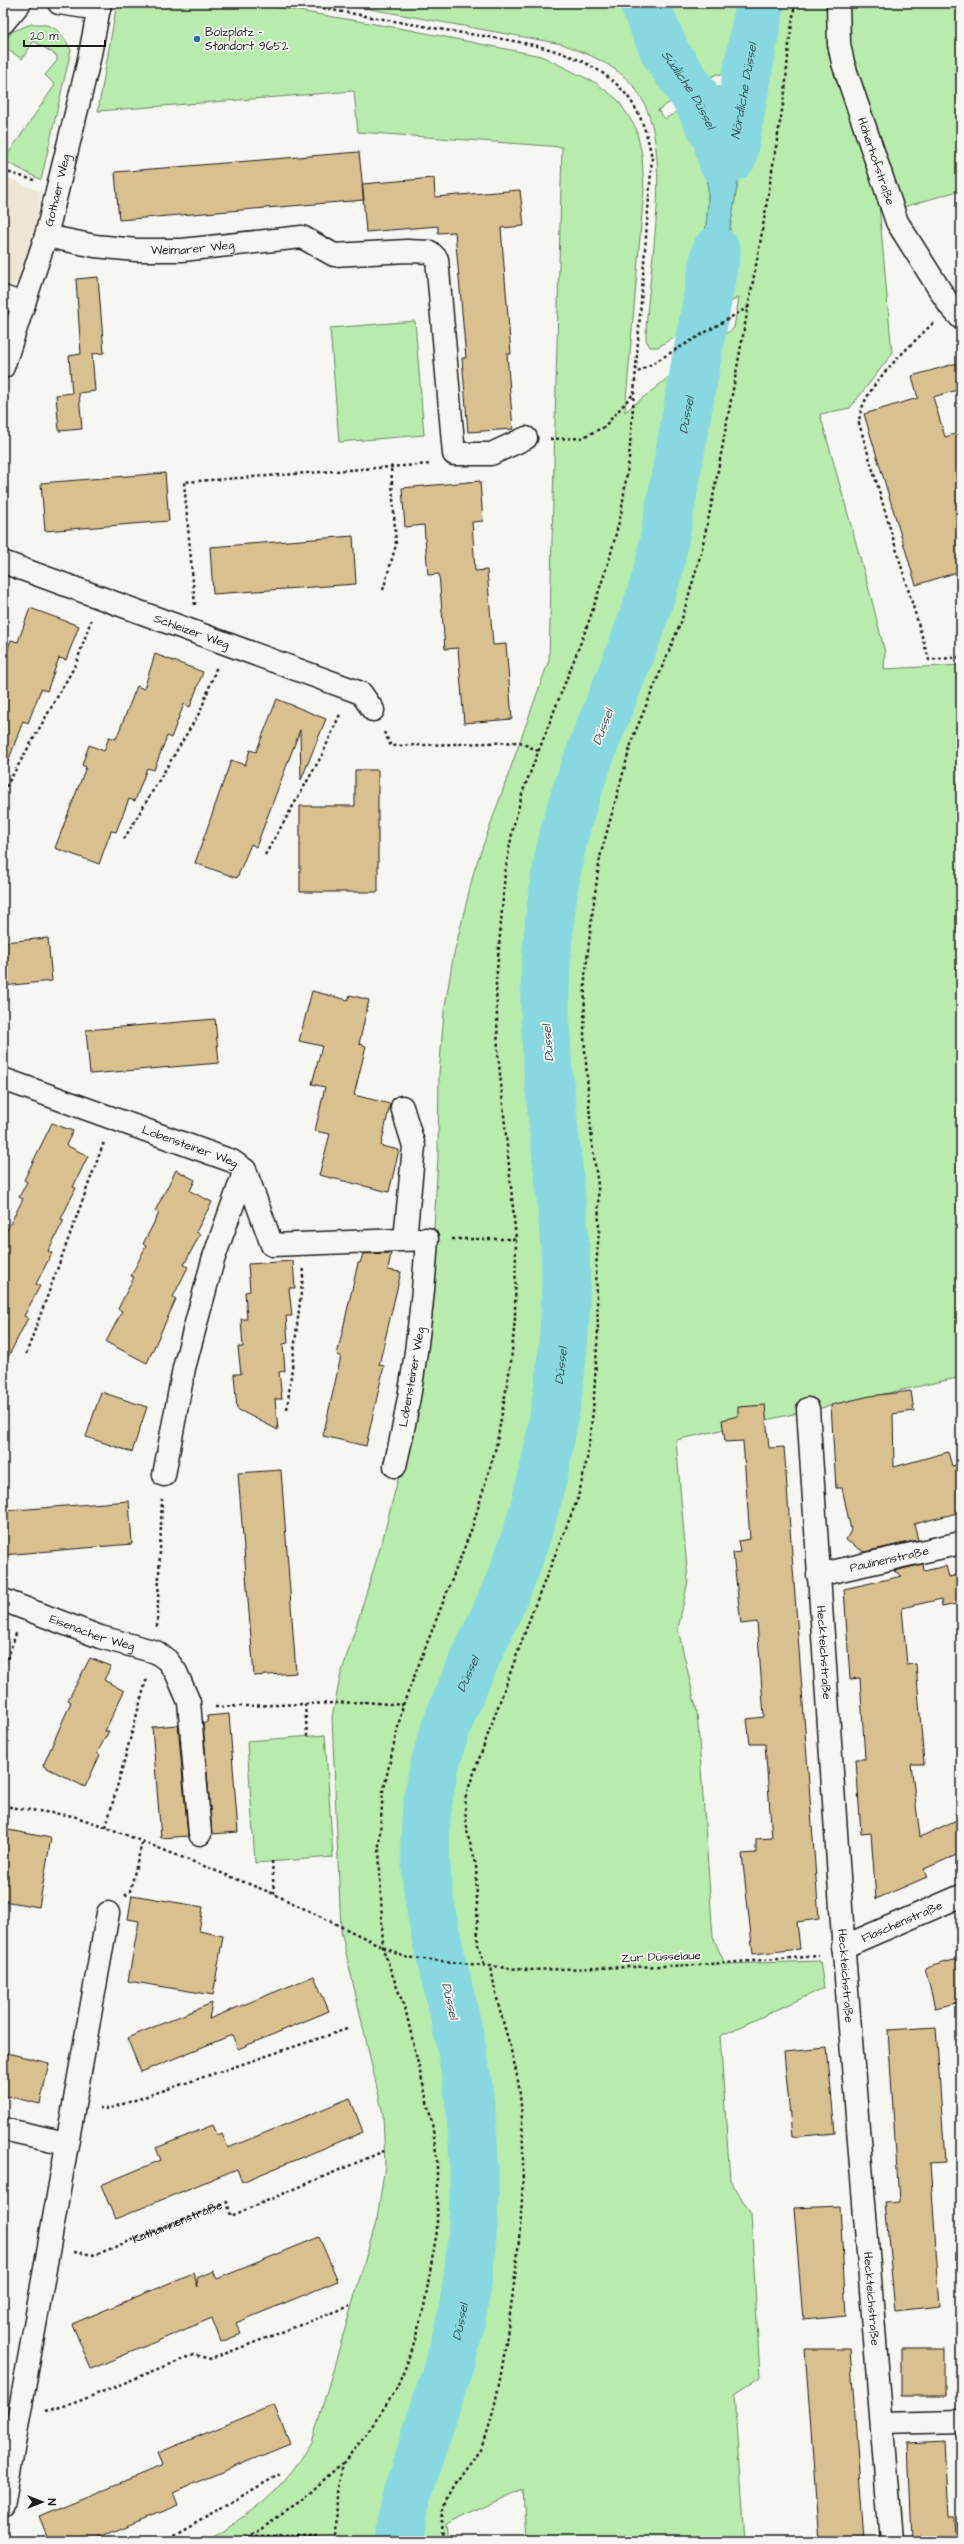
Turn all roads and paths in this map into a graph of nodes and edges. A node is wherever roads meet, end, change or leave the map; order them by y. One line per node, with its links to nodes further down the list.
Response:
1 (20, 3): 7 (street)
2 (59, 3): 6 (street, Gothaer Weg)
3 (293, 3): 16 (path)
4 (795, 3): 13 (path)
5 (838, 3): 14 (street, Höherhofstraße)
6 (99, 6): 9 (street, Gothaer Weg)
7 (3, 23)
8 (3, 171): 9 (path)
9 (58, 188): 10 (street, Gothaer Weg)
10 (46, 236): 12 (street, Gothaer Weg); 19 (street, Weimarer Weg)
11 (3, 297): 12 (street)
12 (24, 304): 15 (street, Gothaer Weg)
13 (750, 306): 16 (path); 67 (path)
14 (956, 312): 26 (path)
15 (3, 367)
16 (637, 372): 17 (path)
17 (635, 392): 18 (path); 29 (path)
18 (526, 438): 19 (street)
19 (454, 454): 20 (path)
20 (391, 467): 22 (path); 24 (path)
21 (3, 562): 23 (street, Schleizer Weg)
22 (382, 590)
23 (100, 597): 24 (street, Schleizer Weg); 30 (path)
24 (185, 628): 25 (street, Schleizer Weg)
25 (225, 643): 27 (street, Schleizer Weg); 31 (path)
26 (961, 657)
27 (351, 689): 28 (street, Schleizer Weg); 32 (path)
28 (373, 710): 29 (path)
29 (538, 751): 39 (path)
30 (3, 792)
31 (124, 839)
32 (265, 855)
33 (3, 1079): 35 (street, Lobensteiner Weg)
34 (402, 1107): 37 (street)
35 (112, 1119): 36 (street, Lobensteiner Weg); 41 (path)
36 (245, 1170): 40 (street, Lobensteiner Weg); 45 (street)
37 (405, 1239): 38 (street, Lobensteiner Weg); 40 (street, Lobensteiner Weg)
38 (427, 1239): 39 (path); 44 (street, Lobensteiner Weg)
39 (516, 1239): 54 (path)
40 (307, 1243): 42 (path)
41 (26, 1354)
42 (287, 1409)
43 (808, 1409): 47 (street, Heckteichstraße)
44 (395, 1466)
45 (164, 1475): 50 (path)
46 (961, 1543): 47 (street, Paulinenstraße)
47 (818, 1575): 66 (street, Heckteichstraße)
48 (3, 1600): 49 (street, Eisenacher Weg)
49 (26, 1608): 50 (street, Eisenacher Weg); 51 (path)
50 (156, 1652): 52 (street, Eisenacher Weg)
51 (3, 1670)
52 (176, 1672): 58 (path); 59 (street, Eisenacher Weg)
53 (305, 1704): 54 (path); 55 (path); 56 (path)
54 (403, 1705): 65 (path)
55 (209, 1707)
56 (307, 1736)
57 (3, 1806): 58 (path, Zur Düsselaue)
58 (106, 1827): 60 (path, Zur Düsselaue)
59 (200, 1834)
60 (142, 1843): 62 (path, Zur Düsselaue); 64 (path)
61 (272, 1861): 62 (path)
62 (274, 1894): 65 (path, Zur Düsselaue)
63 (961, 1896): 66 (street, Flaschenstraße)
64 (108, 1912): 70 (street)
65 (382, 1949): 67 (path, Zur Düsselaue); 79 (path)
66 (844, 1950): 68 (path, Zur Düsselaue); 78 (street, Heckteichstraße)
67 (484, 1964): 68 (path, Zur Düsselaue)
68 (492, 1965): 87 (path)
69 (347, 2029): 70 (path)
70 (73, 2104): 72 (street)
71 (3, 2129): 72 (street)
72 (66, 2142): 74 (street)
73 (384, 2151): 74 (path, Katharinenstraße)
74 (48, 2247): 76 (street)
75 (350, 2306): 76 (path)
76 (17, 2419): 81 (street)
77 (961, 2422): 78 (street)
78 (883, 2424): 88 (street, Heckteichstraße)
79 (343, 2463): 82 (path); 86 (path)
80 (282, 2473): 83 (path)
81 (3, 2506)
82 (249, 2536): 84 (path); 85 (path)
83 (163, 2541)
84 (241, 2541)
85 (323, 2541)
86 (336, 2541)
87 (442, 2541)
88 (891, 2541)

